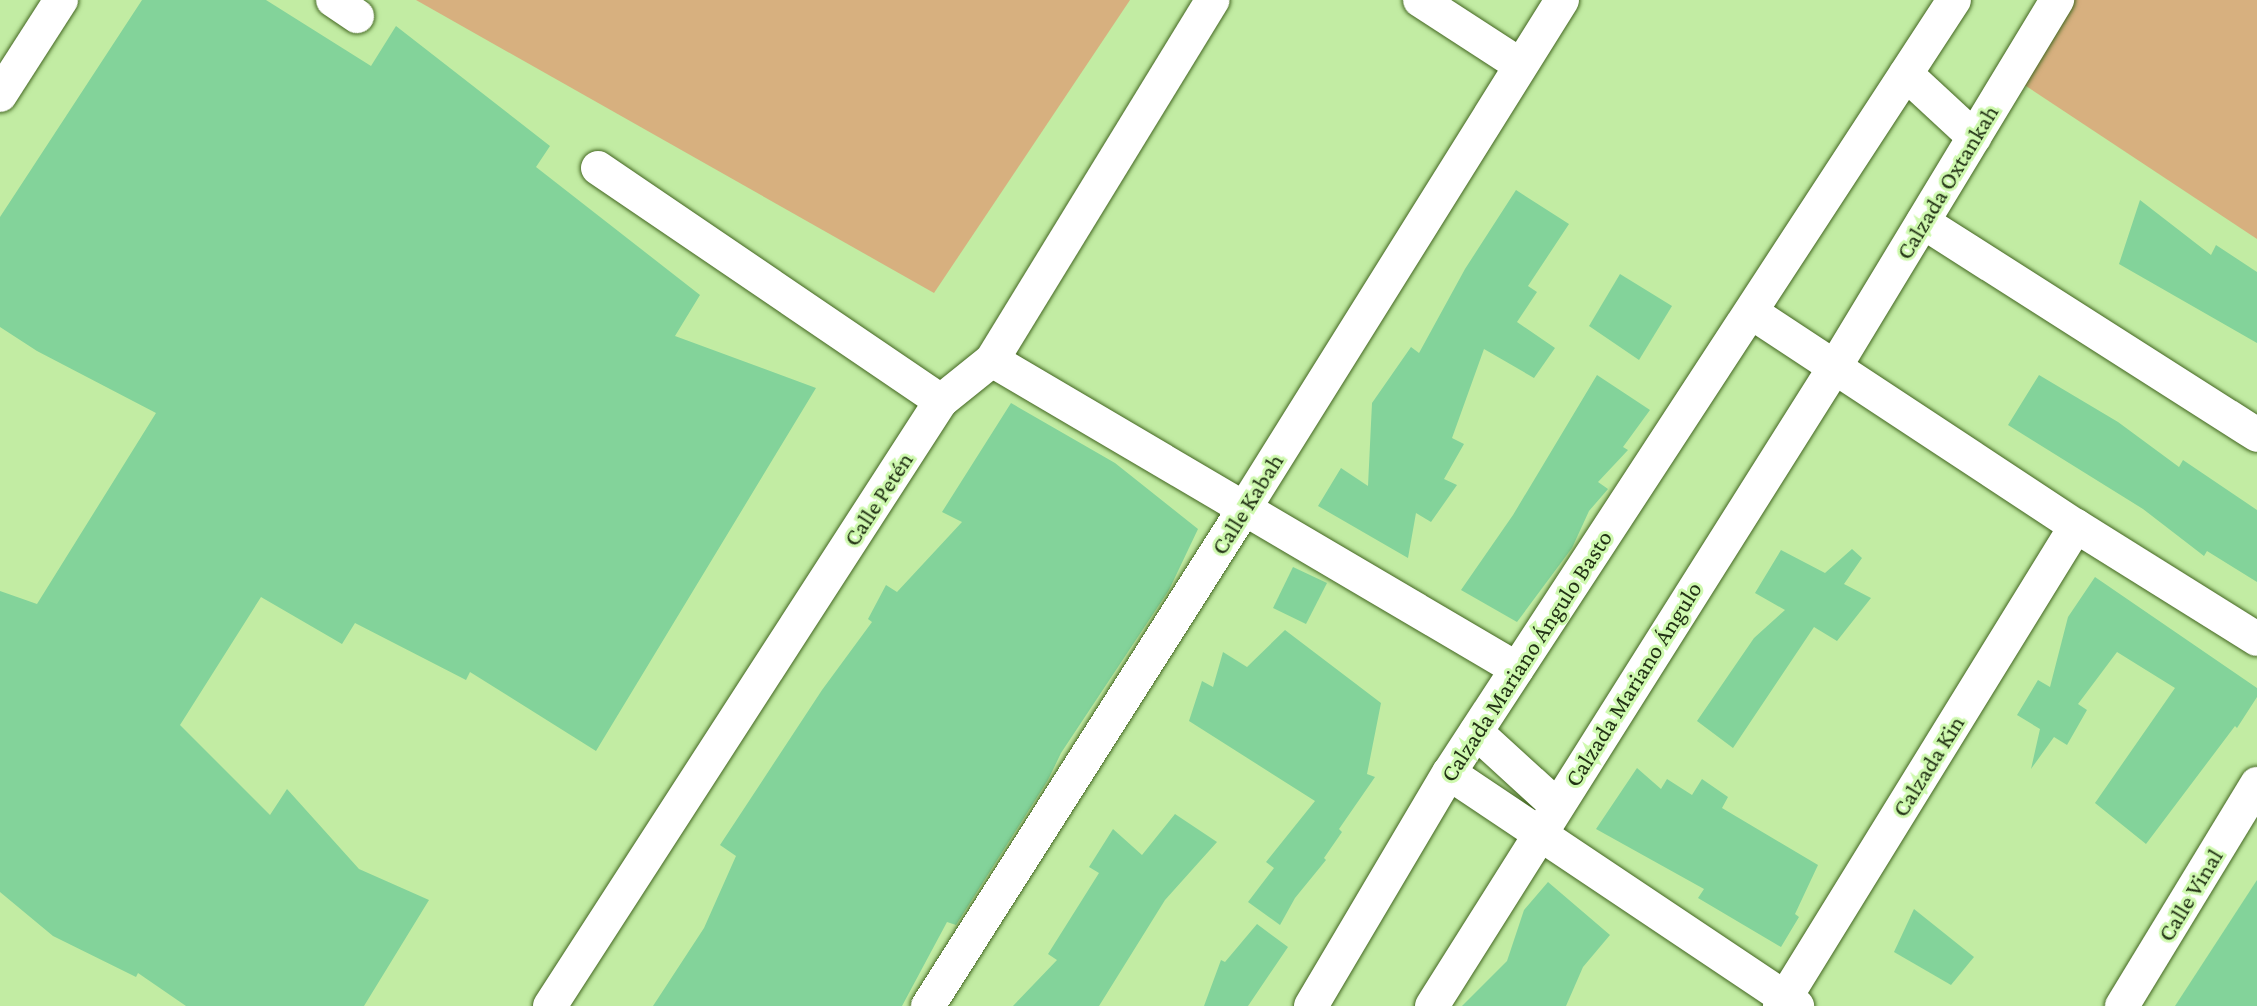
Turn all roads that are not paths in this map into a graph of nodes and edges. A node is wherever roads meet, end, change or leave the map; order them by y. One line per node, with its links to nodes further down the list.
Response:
1 (61, 0): 9 (street)
2 (1213, 0): 14 (street, Calle Petén)
3 (1420, 0): 7 (street)
4 (1562, 0): 7 (street, Calle Kabah)
5 (1954, 0): 8 (street)
6 (2057, 0): 10 (street, Calzada Oxtankah)
7 (1520, 65): 18 (street, Calle Kabah)
8 (1906, 74): 10 (street); 13 (street)
9 (0, 95)
10 (1974, 137): 12 (street, Calzada Oxtankah)
11 (598, 168): 16 (street)
12 (1923, 222): 15 (street, Calzada Oxtankah); 17 (street)
13 (1751, 312): 15 (street); 21 (street, Calzada Mariano Ángulo Basto)
14 (992, 360): 16 (street, Calle Petén); 18 (street)
15 (1836, 365): 19 (street); 25 (street, Calzada Mariano Ángulo)
16 (941, 401): 27 (street, Calle Petén)
17 (2257, 435)
18 (1244, 509): 21 (street); 28 (street, Calle Kabah)
19 (2076, 526): 20 (street); 26 (street, Calzada Kin)
20 (2257, 639)
21 (1517, 669): 22 (street, Calzada Mariano Ángulo Basto)
22 (1476, 732): 23 (street, Calzada Mariano Ángulo Basto); 25 (street)
23 (1449, 773): 25 (street); 29 (street, Calzada Mariano Ángulo Basto)
24 (2257, 784): 31 (street, Calle Vinal)
25 (1547, 819): 26 (street); 30 (street, Calzada Mariano Ángulo)
26 (1787, 1003)
27 (550, 1006)
28 (928, 1006)
29 (1311, 1006)
30 (1432, 1006)
31 (2122, 1006)

